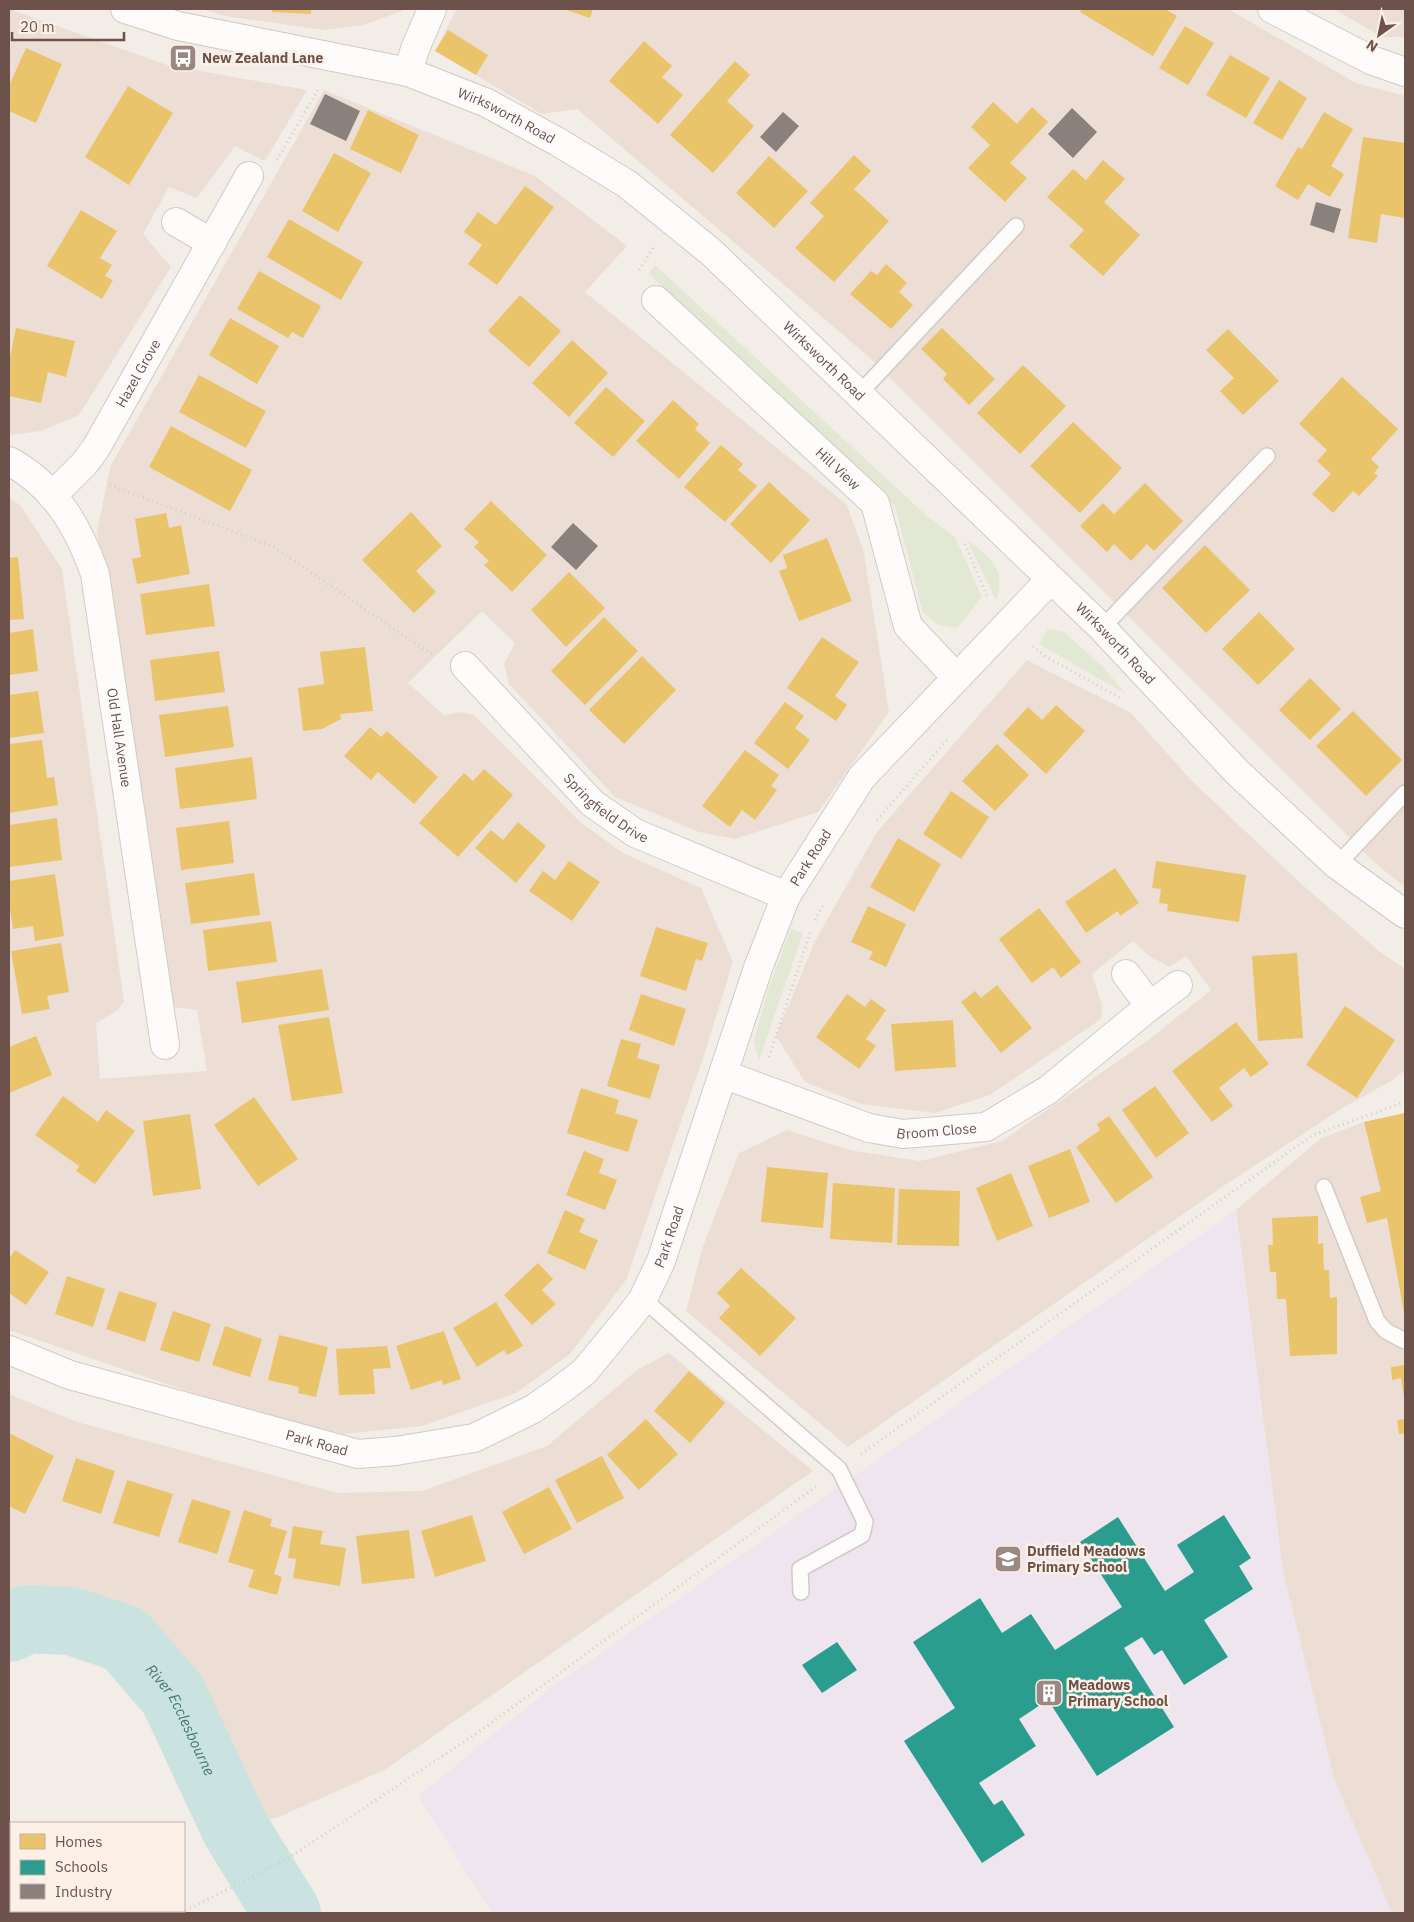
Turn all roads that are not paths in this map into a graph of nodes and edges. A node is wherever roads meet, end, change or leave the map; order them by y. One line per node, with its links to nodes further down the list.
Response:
1 (125, 9): 4 (street, Wirksworth Road)
2 (432, 9): 4 (street)
3 (1272, 9): 5 (street)
4 (408, 72): 11 (street, Wirksworth Road)
5 (1405, 72)
6 (249, 176): 9 (street, Hazel Grove)
7 (176, 222): 9 (street)
8 (1016, 226): 11 (lane)
9 (212, 242): 14 (street, Hazel Grove)
10 (656, 300): 18 (street, Hill View)
11 (858, 395): 15 (street, Wirksworth Road)
12 (1267, 456): 16 (lane)
13 (9, 461): 14 (street, Old Hall Avenue)
14 (52, 496): 26 (street, Old Hall Avenue)
15 (1050, 580): 16 (street, Wirksworth Road); 18 (street, Park Road)
16 (1102, 628): 20 (street, Wirksworth Road)
17 (465, 666): 21 (street, Springfield Drive)
18 (956, 677): 21 (street, Park Road)
19 (1405, 793): 20 (lane)
20 (1337, 866): 22 (street, Wirksworth Road)
21 (786, 896): 27 (street, Park Road)
22 (1405, 914)
23 (1126, 974): 25 (street)
24 (1178, 985): 25 (street, Broom Close)
25 (1150, 1006): 27 (street, Broom Close)
26 (165, 1045)
27 (723, 1074): 29 (street, Park Road)
28 (1324, 1188): 30 (lane)
29 (643, 1299): 31 (street, Park Road); 32 (lane)
30 (1405, 1341)
31 (9, 1350)
32 (801, 1592)

